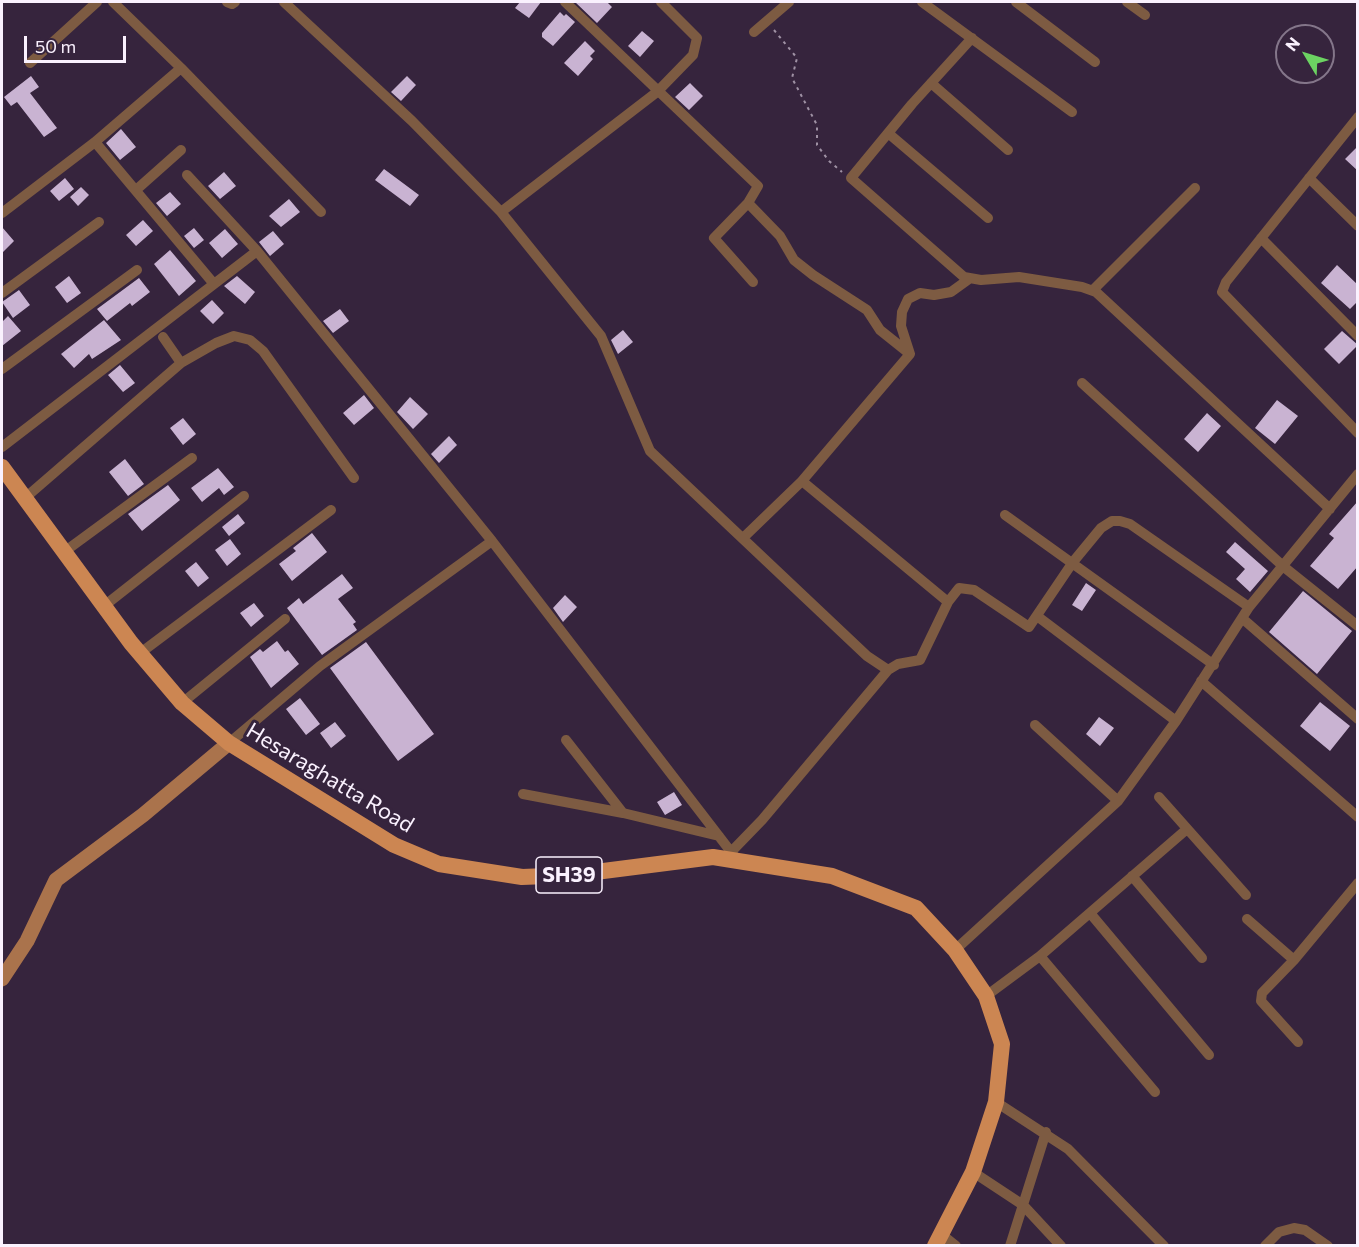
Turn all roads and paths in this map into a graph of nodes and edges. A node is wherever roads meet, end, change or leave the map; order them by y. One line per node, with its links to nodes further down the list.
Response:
1 (96, 2): 17 (street)
2 (113, 2): 18 (street)
3 (226, 2): 4 (street)
4 (235, 2)
5 (284, 2): 34 (street)
6 (565, 2): 20 (street)
7 (661, 2): 20 (street)
8 (789, 2): 13 (street)
9 (922, 2): 15 (street)
10 (1016, 2): 16 (street)
11 (1127, 2): 12 (street)
12 (1145, 15)
13 (767, 21): 14 (street); 28 (path)
14 (754, 32)
15 (972, 39): 19 (street); 21 (street)
16 (1095, 62)
17 (30, 63)
18 (181, 68): 24 (street); 33 (street)
19 (931, 83): 23 (street); 26 (street)
20 (657, 92): 32 (street); 34 (street)
21 (1072, 112)
22 (1358, 117): 29 (street)
23 (888, 133): 28 (street); 36 (street)
24 (94, 142): 31 (street); 35 (street)
25 (181, 150): 31 (street)
26 (1008, 150)
27 (187, 175): 40 (street)
28 (851, 178): 42 (street)
29 (1309, 178): 38 (street); 39 (street)
30 (1195, 188): 45 (street)
31 (136, 190): 44 (street)
32 (748, 203): 43 (street); 49 (street)
33 (321, 212)
34 (501, 212): 65 (street)
35 (2, 213)
36 (988, 218)
37 (99, 222): 46 (street)
38 (1358, 226)
39 (1261, 238): 47 (street); 53 (street)
40 (257, 251): 44 (street); 66 (street)
41 (137, 270): 51 (street)
42 (969, 279): 45 (street); 49 (street)
43 (753, 282)
44 (214, 284): 54 (street)
45 (1093, 290): 62 (street)
46 (2, 293)
47 (1358, 336)
48 (163, 337): 50 (street)
49 (910, 354): 59 (street)
50 (181, 363): 58 (street); 61 (street)
51 (2, 369)
52 (1082, 383): 69 (street)
53 (1358, 433)
54 (2, 447)
55 (192, 458): 67 (street)
56 (2, 467): 61 (main road, Hesaraghatta Road / SH39)
57 (1358, 474): 62 (street)
58 (354, 478)
59 (802, 481): 65 (street); 70 (street)
60 (244, 496): 71 (street)
61 (25, 498): 67 (main road, Hesaraghatta Road / SH39)
62 (1330, 509): 69 (street)
63 (331, 510): 77 (street)
64 (1005, 515): 68 (street)
65 (743, 538): 79 (street)
66 (492, 541): 86 (street); 93 (street)
67 (64, 552): 71 (main road, Hesaraghatta Road / SH39)
68 (1073, 562): 72 (street); 73 (street); 78 (street)
69 (1284, 567): 72 (street); 76 (street)
70 (948, 602): 73 (street); 79 (street)
71 (104, 606): 77 (main road, Hesaraghatta Road / SH39)
72 (1249, 607): 75 (street)
73 (1037, 616): 83 (street)
74 (285, 619): 81 (street)
75 (1243, 619): 78 (street); 82 (street)
76 (1358, 626)
77 (140, 654): 81 (main road, Hesaraghatta Road / SH39)
78 (1214, 665): 80 (street)
79 (888, 670): 94 (street)
80 (1201, 681): 83 (street); 91 (street)
81 (182, 703): 86 (main road, Hesaraghatta Road / SH39)
82 (1358, 719)
83 (1176, 721): 89 (street)
84 (1035, 724): 89 (street)
85 (566, 740): 90 (street)
86 (229, 743): 94 (main road, Hesaraghatta Road / SH39); 104 (street)
87 (523, 794): 90 (street)
88 (1160, 796): 92 (street)
89 (1118, 801): 100 (street)
90 (623, 813): 93 (street)
91 (1358, 817)
92 (1187, 829): 95 (street); 97 (street)
93 (719, 836): 94 (street)
94 (735, 856): 100 (main road, Hesaraghatta Road / SH39)
95 (1132, 876): 98 (street); 102 (street)
96 (1358, 884): 103 (street)
97 (1246, 895)
98 (1090, 913): 101 (street); 107 (street)
99 (1247, 919): 103 (street)
100 (955, 950): 105 (main road, Hesaraghatta Road / SH39)
101 (1040, 956): 105 (street); 108 (street)
102 (1202, 957)
103 (1294, 960): 106 (street)
104 (2, 979)
105 (986, 996): 109 (main road, Hesaraghatta Road / SH39)
106 (1298, 1042)
107 (1209, 1055)
108 (1155, 1092)
109 (996, 1102): 110 (street); 111 (main road, Hesaraghatta Road / SH39)
110 (1046, 1132): 112 (street); 117 (street)
111 (973, 1172): 112 (street); 113 (main road, Hesaraghatta Road / SH39)
112 (1023, 1205): 115 (street); 116 (street)
113 (938, 1240): 114 (street)
114 (957, 1245)
115 (1010, 1245)
116 (1061, 1245)
117 (1164, 1245)
118 (1265, 1245): 119 (street)
119 (1328, 1245)

